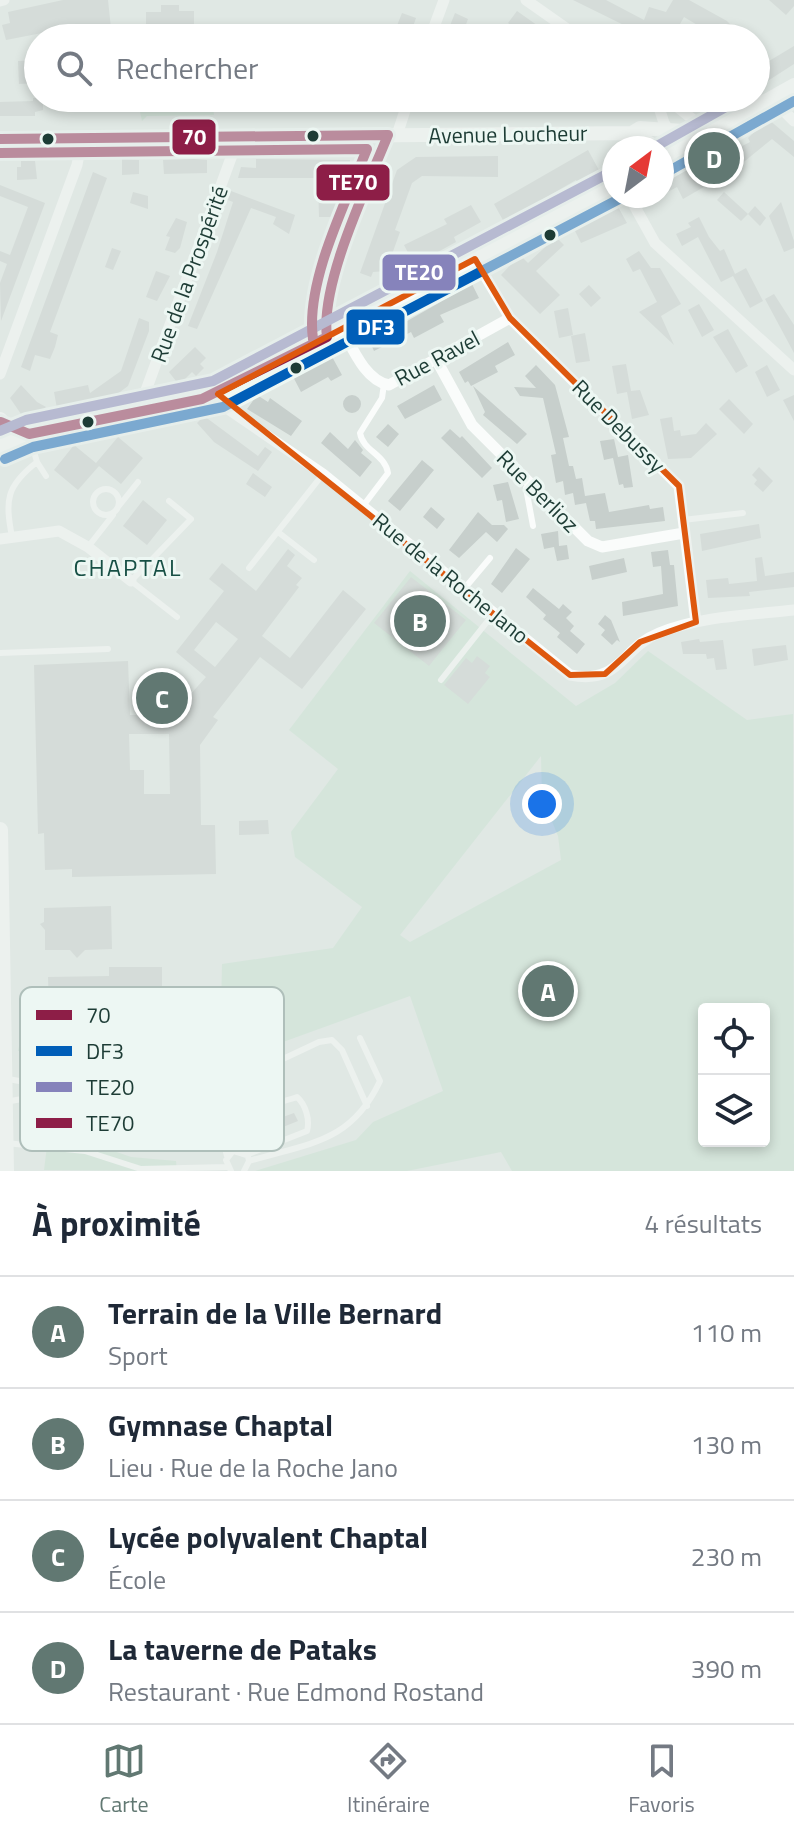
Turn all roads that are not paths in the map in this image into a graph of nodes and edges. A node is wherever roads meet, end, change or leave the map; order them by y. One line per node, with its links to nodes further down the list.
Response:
1 (444, 0): 3 (street)
2 (526, 0): 4 (street)
3 (435, 24)
4 (560, 24)
5 (794, 85): 6 (street)
6 (772, 99): 11 (street)
7 (403, 112): 15 (street)
8 (661, 112): 12 (street)
9 (684, 112): 14 (street)
10 (748, 112): 14 (street)
11 (794, 121)
12 (667, 128): 13 (street, Avenue Loucheur); 14 (street, Avenue Loucheur); 20 (street)
13 (632, 133): 15 (street, Avenue Loucheur); 17 (street)
14 (710, 133): 20 (street)
15 (392, 135): 16 (street, Avenue Loucheur); 27 (street)
16 (239, 136): 18 (street, Avenue Loucheur); 33 (street, Rue de la Prospérité)
17 (636, 136)
18 (82, 138): 19 (street, Avenue Loucheur); 30 (street)
19 (0, 139)
20 (680, 149): 21 (street)
21 (674, 151)
22 (602, 192): 24 (street)
23 (636, 208): 29 (street)
24 (475, 259): 25 (street, Rue Debussy); 26 (street)
25 (510, 318): 28 (street, Rue Ravel); 46 (street, Rue Debussy)
26 (342, 329): 27 (street); 31 (street, Rue Ravel)
27 (327, 337): 32 (street)
28 (436, 359): 31 (street, Rue Ravel); 41 (street, Rue Berlioz)
29 (794, 370)
30 (0, 374)
31 (384, 384): 43 (lane)
32 (218, 394): 33 (street); 38 (street, Rue de la Roche Jano)
33 (143, 411): 35 (street)
34 (0, 421): 35 (street); 36 (main road)
35 (29, 434): 36 (street); 37 (lane)
36 (0, 446)
37 (37, 462): 39 (lane); 50 (lane)
38 (323, 474): 43 (street, Rue de la Roche Jano); 48 (lane)
39 (46, 476)
40 (138, 482): 44 (lane)
41 (530, 483): 47 (lane); 49 (street, Rue Berlioz)
42 (169, 501): 55 (lane)
43 (363, 506): 56 (street, Rue de la Roche Jano)
44 (117, 509): 44 (lane); 51 (lane)
45 (743, 513): 46 (lane)
46 (683, 520): 49 (street, Rue Debussy)
47 (533, 526)
48 (278, 532): 53 (lane); 54 (lane)
49 (684, 533): 60 (street, Rue Debussy)
50 (6, 538): 51 (street)
51 (88, 547): 55 (street)
52 (490, 558): 56 (lane)
53 (314, 560)
54 (249, 568)
55 (131, 581): 59 (lane)
56 (464, 589): 58 (street, Rue de la Roche Jano)
57 (794, 610): 60 (street, Rue de la Roche Jano)
58 (494, 613): 60 (street, Rue de la Roche Jano); 63 (lane)
59 (177, 617)
60 (696, 622)
61 (108, 649): 62 (lane)
62 (0, 653)
63 (441, 680)
64 (0, 830): 65 (main road)
65 (2, 1011): 68 (main road)
66 (360, 1038): 73 (lane)
67 (284, 1058): 73 (lane)
68 (5, 1078): 69 (lane); 71 (main road)
69 (20, 1083)
70 (20, 1098): 71 (lane)
71 (5, 1102): 75 (main road)
72 (284, 1102): 74 (lane)
73 (367, 1106): 77 (lane)
74 (284, 1142)
75 (6, 1143): 76 (lane); 88 (main road)
76 (20, 1144)
77 (284, 1147)
78 (85, 1151): 87 (lane)
79 (226, 1151): 85 (lane)
80 (235, 1151): 85 (lane)
81 (238, 1151): 86 (lane)
82 (248, 1151): 86 (lane)
83 (263, 1151): 86 (lane)
84 (271, 1151): 86 (lane)
85 (227, 1156): 87 (lane)
86 (248, 1158): 89 (lane)
87 (229, 1169)
88 (6, 1171)
89 (244, 1171)

